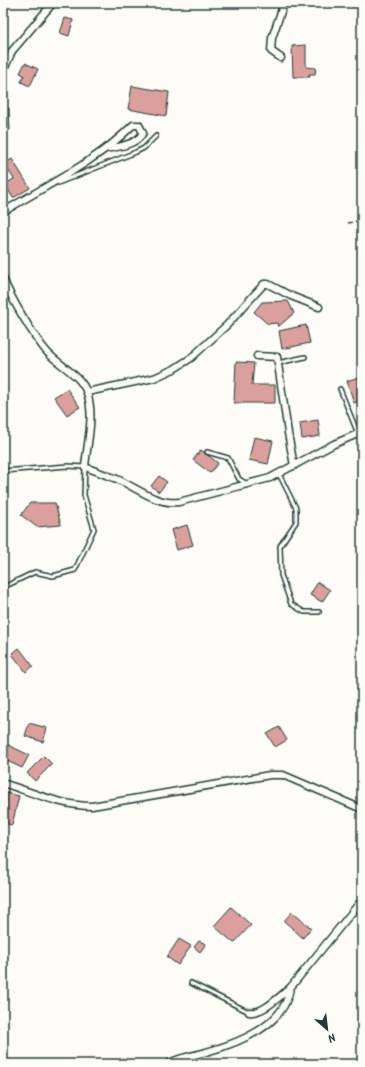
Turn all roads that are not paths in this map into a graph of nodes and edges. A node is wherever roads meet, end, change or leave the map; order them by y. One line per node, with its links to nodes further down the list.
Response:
1 (53, 3): 4 (street)
2 (284, 3): 3 (street)
3 (281, 58)
4 (3, 72)
5 (156, 136): 7 (lane)
6 (105, 149): 6 (street); 7 (street)
7 (47, 187): 8 (street)
8 (3, 212)
9 (3, 278): 15 (street)
10 (319, 307): 15 (street)
11 (257, 356): 13 (street)
12 (306, 357): 13 (lane)
13 (278, 363): 19 (street)
14 (340, 389): 16 (lane)
15 (87, 392): 18 (street)
16 (360, 433): 19 (street)
17 (207, 452): 22 (lane)
18 (85, 466): 20 (lane); 22 (street); 23 (lane)
19 (294, 466): 21 (street)
20 (3, 471)
21 (279, 474): 22 (street); 24 (lane)
22 (247, 484)
23 (8, 585)
24 (319, 612)
25 (3, 783): 26 (street)
26 (362, 809)
27 (362, 900): 29 (street)
28 (191, 983): 30 (lane)
29 (290, 988): 30 (street); 31 (street)
30 (249, 1012)
31 (168, 1064)

